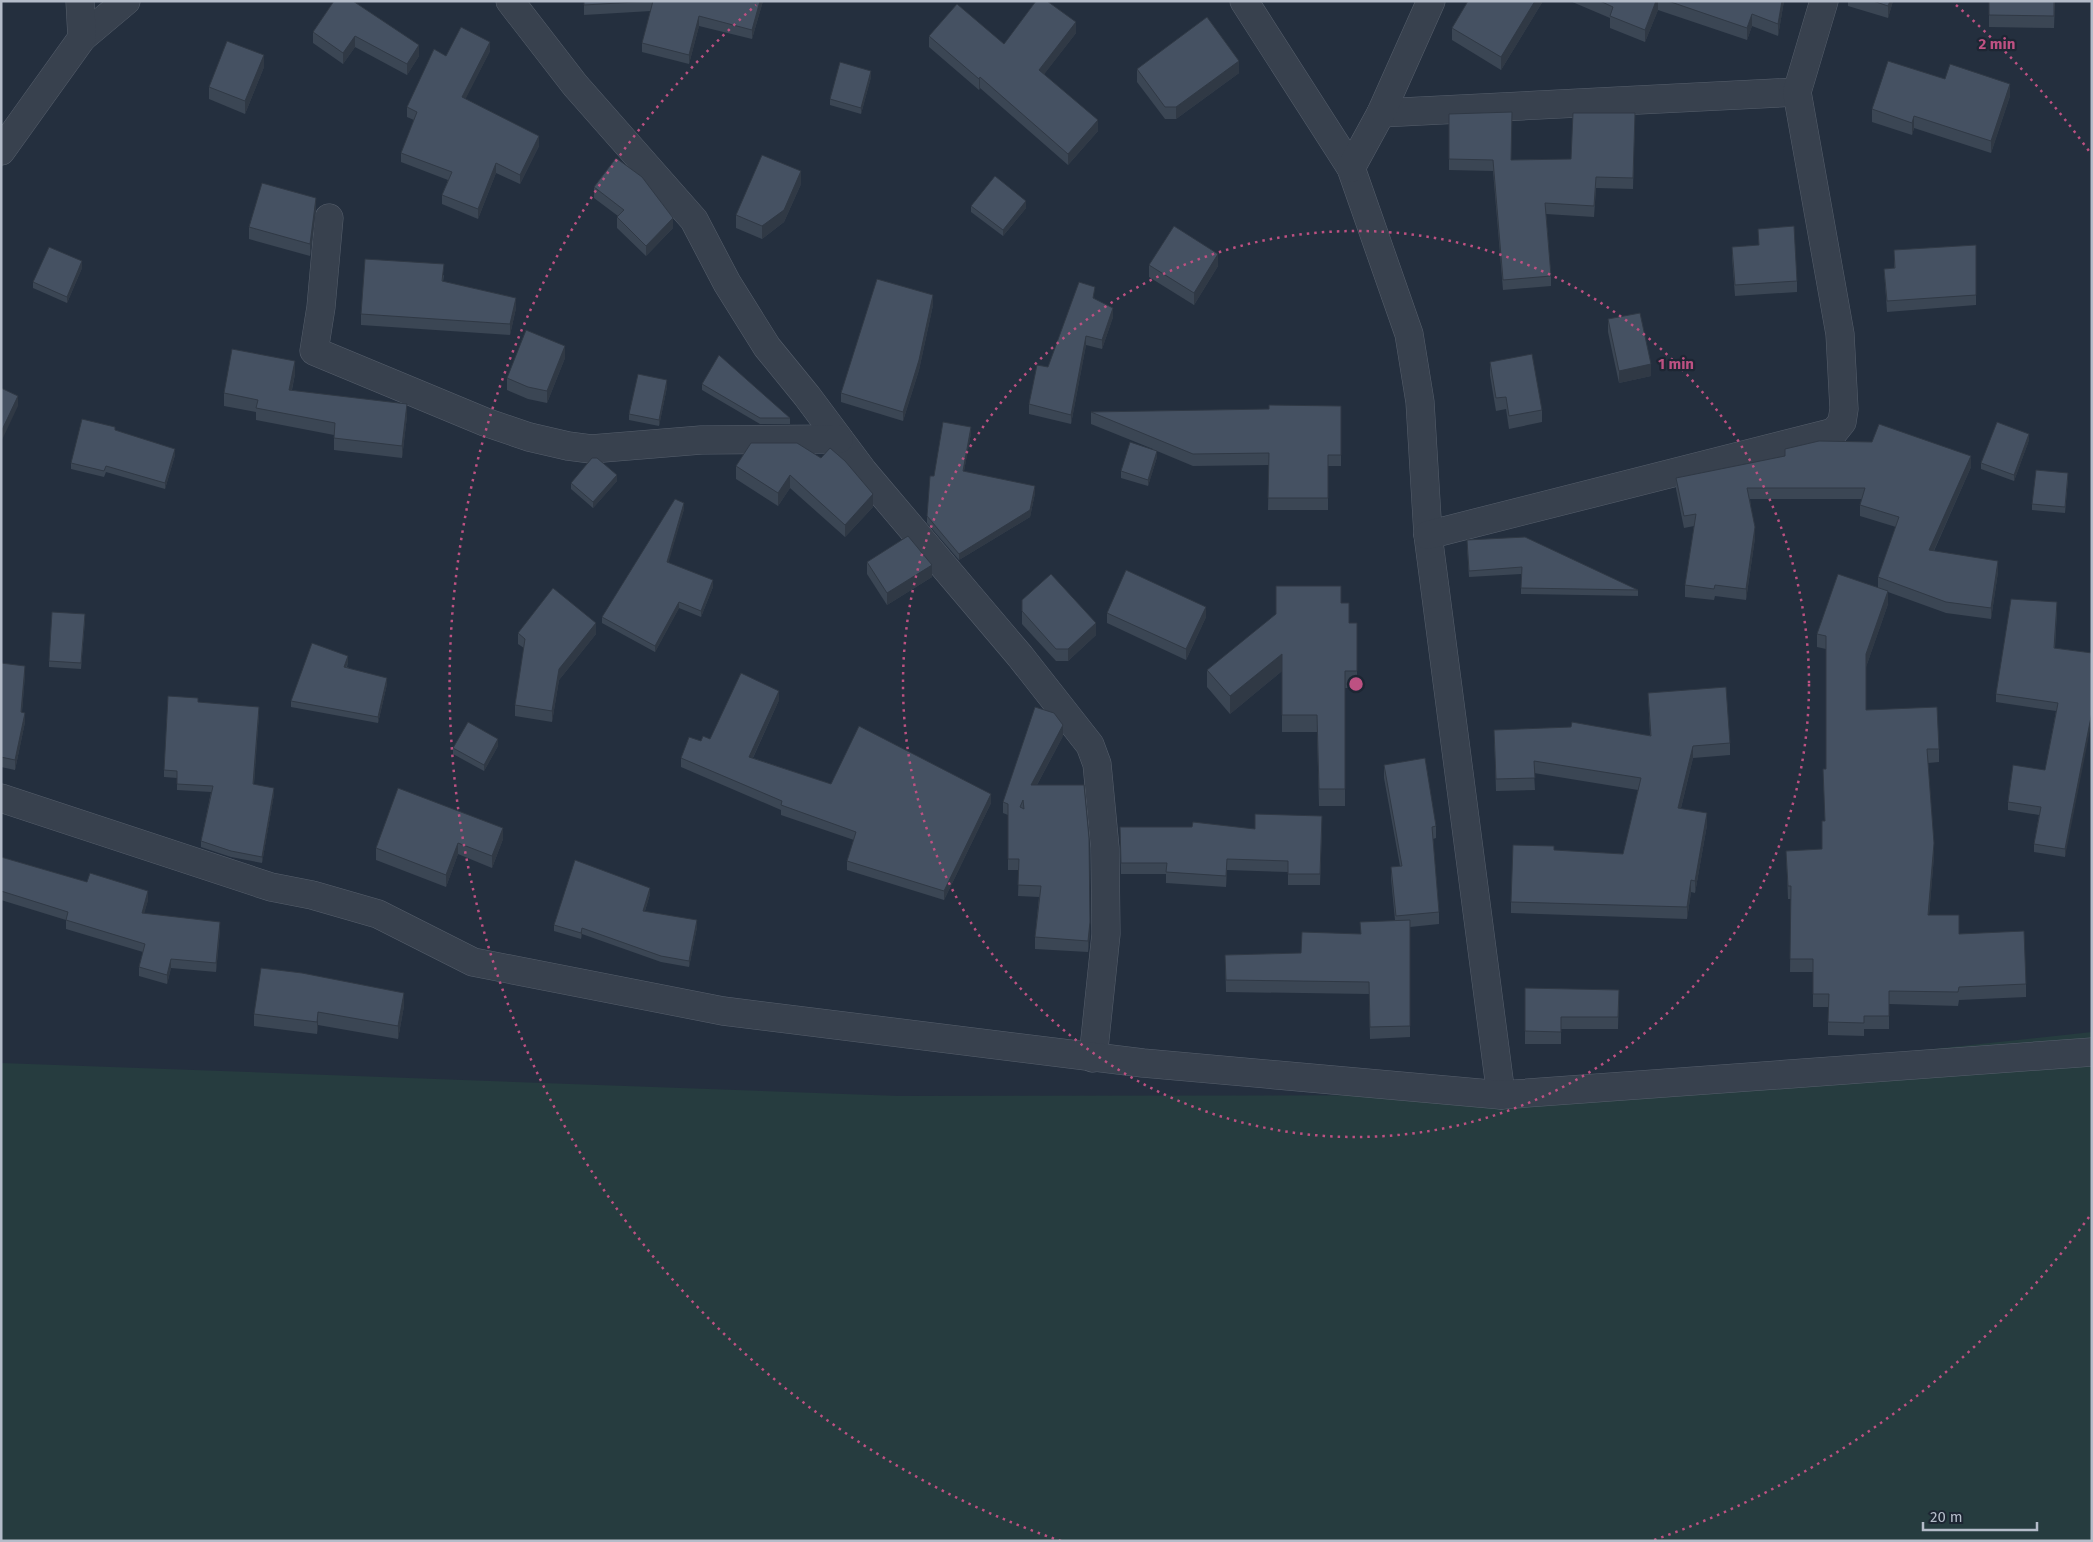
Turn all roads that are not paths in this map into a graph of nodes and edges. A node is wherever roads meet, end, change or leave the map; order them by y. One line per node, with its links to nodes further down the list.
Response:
1 (80, 1): 7 (street)
2 (126, 1): 7 (street)
3 (510, 1): 13 (street)
4 (1244, 1): 11 (street)
5 (1431, 1): 9 (street)
6 (1824, 1): 8 (street)
7 (82, 38): 10 (street)
8 (1797, 92): 9 (street); 14 (street)
9 (1381, 113): 11 (street)
10 (1, 151)
11 (1350, 168): 14 (street)
12 (329, 218): 13 (street)
13 (839, 439): 17 (street)
14 (1428, 535): 18 (street)
15 (1, 798): 17 (street)
16 (2092, 1052): 18 (street)
17 (1094, 1058): 18 (street)
18 (1501, 1095)

